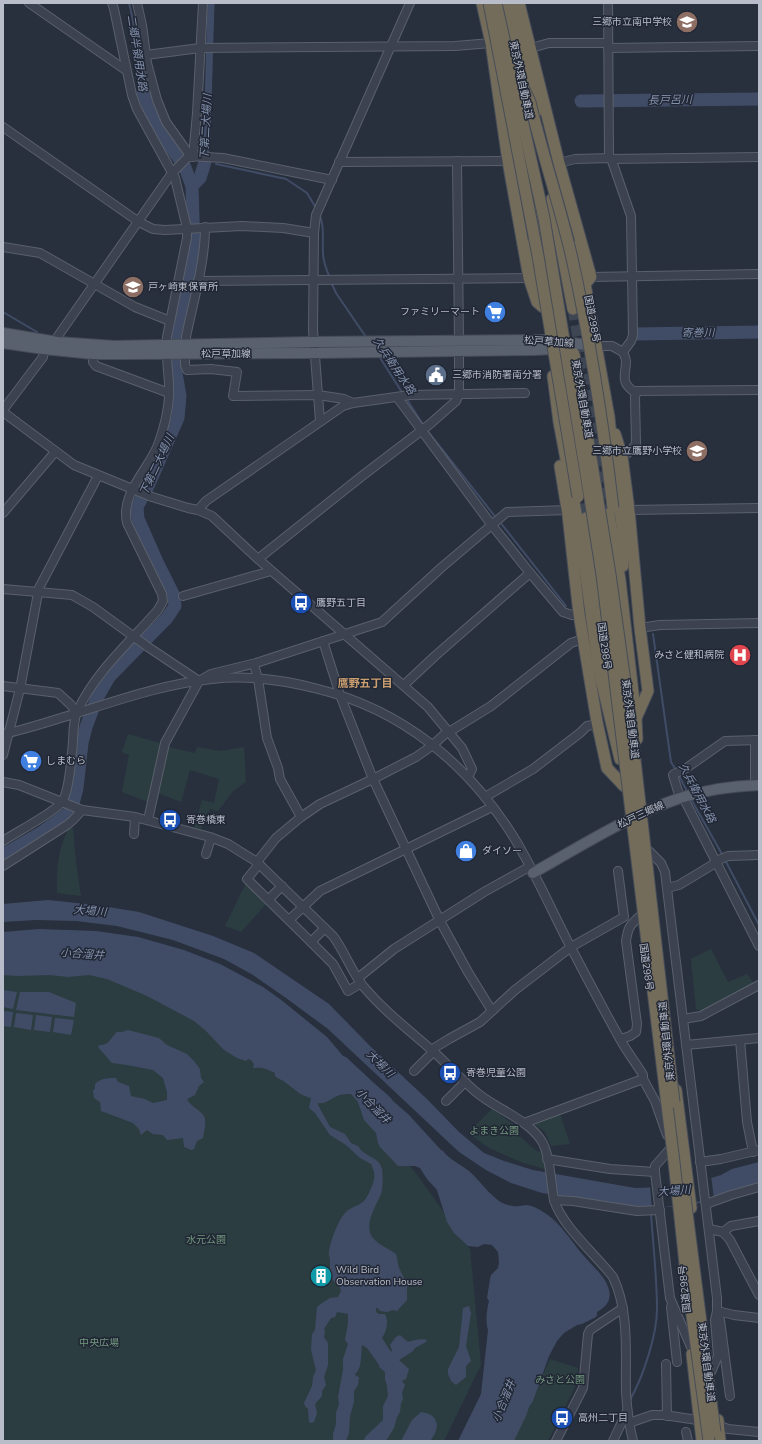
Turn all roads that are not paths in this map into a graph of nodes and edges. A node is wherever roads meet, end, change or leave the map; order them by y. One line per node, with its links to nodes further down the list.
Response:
1 (29, 3): 20 (street)
2 (112, 3): 20 (street)
3 (137, 3): 19 (street)
4 (203, 3): 17 (street)
5 (410, 3): 14 (street)
6 (482, 3): 13 (highway)
7 (488, 3): 33 (highway); 89 (highway, bridge)
8 (496, 3): 212 (highway, 東京外環自動車道, bridge)
9 (504, 3): 21 (highway, 東京外環自動車道)
10 (512, 3): 32 (highway, 国道298号)
11 (519, 3): 18 (highway)
12 (608, 3): 15 (street)
13 (491, 43): 14 (street); 27 (highway)
14 (391, 46): 17 (street); 28 (street)
15 (608, 46): 16 (street); 18 (street); 25 (street)
16 (759, 46)
17 (201, 48): 19 (street); 23 (street)
18 (531, 48): 29 (highway)
19 (146, 55): 23 (street)
20 (127, 72): 30 (street)
21 (522, 85): 85 (highway, bridge); 213 (highway, 東京外環自動車道, bridge)
22 (3, 127): 34 (street)
23 (193, 157): 30 (street); 31 (street)
24 (759, 157): 25 (street)
25 (610, 159): 29 (street); 40 (street)
26 (456, 161): 27 (street); 28 (street); 41 (street)
27 (508, 161): 42 (highway)
28 (339, 162): 31 (street)
29 (559, 163): 44 (highway)
30 (172, 173): 34 (street); 36 (street)
31 (332, 180): 37 (street)
32 (553, 206): 44 (highway, 国道298号); 48 (highway, 国道298号)
33 (537, 210): 47 (highway); 49 (highway)
34 (139, 222): 36 (street); 46 (street)
35 (204, 227): 36 (street); 37 (street); 45 (street)
36 (186, 228): 50 (street)
37 (314, 233): 43 (street)
38 (3, 247): 46 (street)
39 (759, 274): 40 (street)
40 (632, 276): 44 (street); 61 (street)
41 (458, 278): 42 (street); 43 (street); 56 (street)
42 (529, 278): 47 (highway)
43 (313, 280): 45 (street); 53 (street)
44 (588, 280): 57 (highway, 国道298号)
45 (198, 281): 60 (street)
46 (95, 284): 50 (street); 52 (street)
47 (543, 307): 55 (highway)
48 (573, 309)
49 (554, 311)
50 (170, 321): 59 (street)
51 (3, 333): 52 (main road, 松戸草加線)
52 (57, 342): 59 (main road, 松戸草加線)
53 (313, 342): 56 (main road, 松戸草加線); 60 (main road, 松戸草加線); 62 (street)
54 (3, 343): 58 (main road, 松戸草加線)
55 (548, 345): 56 (main road, 松戸草加線); 57 (main road, 松戸草加線); 76 (highway)
56 (459, 346): 62 (main road, 松戸草加線); 68 (street)
57 (597, 346): 61 (street); 73 (highway, 国道298号)
58 (44, 349): 63 (main road, 松戸草加線); 72 (street)
59 (167, 349): 60 (main road, 松戸草加線); 63 (main road, 松戸草加線); 66 (street)
60 (186, 349): 62 (main road, 松戸草加線); 69 (street)
61 (623, 352): 65 (street)
62 (315, 353): 69 (street)
63 (92, 354): 66 (street)
64 (759, 390): 65 (street)
65 (637, 391): 78 (street)
66 (169, 393): 80 (street)
67 (525, 393): 68 (street)
68 (459, 394): 70 (street); 75 (street)
69 (318, 395): 71 (street); 74 (street)
70 (399, 397): 71 (street); 75 (street)
71 (353, 403): 74 (street)
72 (3, 411): 77 (street)
73 (609, 416): 78 (highway); 91 (highway, 国道298号)
74 (320, 421): 82 (street)
75 (422, 430): 88 (street); 90 (street)
76 (563, 443): 83 (highway); 89 (highway)
77 (55, 452): 79 (street); 86 (street)
78 (622, 456): 84 (highway)
79 (98, 476): 80 (street); 95 (street)
80 (132, 490): 82 (street); 101 (street)
81 (759, 508): 84 (street)
82 (198, 510): 90 (street)
83 (567, 510): 88 (street); 97 (highway)
84 (629, 510): 99 (highway)
85 (611, 511): 91 (highway); 104 (highway, 国道298号)
86 (3, 513)
87 (586, 518): 120 (highway, 国道298号)
88 (491, 524): 93 (street); 100 (street)
89 (580, 534): 120 (highway)
90 (258, 559): 92 (street)
91 (623, 564): 104 (highway, 国道298号)
92 (271, 571): 96 (street); 100 (street)
93 (530, 573): 97 (street); 108 (street)
94 (3, 589): 95 (street)
95 (37, 592): 101 (street); 110 (street)
96 (183, 596)
97 (579, 614): 102 (highway)
98 (759, 623): 99 (street)
99 (640, 628): 113 (highway)
100 (345, 634): 103 (street); 108 (street)
101 (135, 637): 107 (street); 112 (street)
102 (583, 639): 114 (highway); 115 (street)
103 (323, 641): 105 (street); 111 (street)
104 (628, 653): 113 (highway, 国道298号)
105 (254, 664): 106 (street); 107 (street)
106 (258, 679): 107 (street); 111 (street); 133 (street)
107 (199, 681): 112 (street); 134 (street)
108 (404, 685): 115 (street)
109 (3, 686): 110 (street)
110 (20, 688): 112 (street); 116 (street)
111 (340, 695): 118 (street); 122 (street)
112 (77, 713): 116 (street); 128 (street)
113 (636, 719): 131 (highway, 国道298号)
114 (598, 724): 125 (highway); 126 (street)
115 (448, 731): 118 (street); 121 (street)
116 (6, 733): 119 (street)
117 (757, 740): 124 (street); 127 (street)
118 (433, 745): 121 (street); 122 (street)
119 (3, 755)
120 (620, 759): 125 (highway, 国道298号)
121 (468, 777): 126 (street)
122 (373, 779): 133 (street); 139 (street)
123 (3, 782): 128 (street)
124 (757, 785): 127 (main road, 松戸三郷線)
125 (624, 786): 135 (highway, 国道298号)
126 (485, 797): 129 (street)
127 (682, 798): 131 (main road, 松戸三郷線); 143 (street)
128 (63, 802): 130 (street); 138 (street)
129 (492, 807): 139 (street); 146 (street)
130 (80, 809): 132 (street); 145 (street)
131 (645, 813): 135 (main road, 松戸三郷線); 140 (highway, 国道298号)
132 (135, 817): 134 (street); 136 (street)
133 (301, 817): 144 (street)
134 (148, 820): 137 (street)
135 (629, 820): 146 (main road, 松戸三郷線); 152 (highway, 国道298号)
136 (134, 834)
137 (211, 838): 141 (street); 144 (street)
138 (3, 841)
139 (406, 848): 151 (street); 154 (street)
140 (649, 851): 149 (street); 198 (highway, 国道298号)
141 (206, 854)
142 (759, 855): 143 (street)
143 (717, 862): 149 (street); 159 (street)
144 (258, 863): 148 (street); 150 (street)
145 (3, 866)
146 (531, 870): 154 (street); 160 (street)
147 (618, 870): 155 (street)
148 (282, 886): 150 (street); 151 (street)
149 (667, 888): 166 (street)
150 (269, 899): 153 (street)
151 (302, 907): 153 (street); 157 (street)
152 (640, 916): 156 (street); 177 (highway, 国道298号)
153 (289, 920): 158 (street)
154 (440, 921): 163 (street); 165 (street)
155 (618, 921): 156 (street); 160 (street)
156 (630, 925): 168 (street)
157 (324, 929): 158 (street); 161 (street)
158 (311, 942): 162 (street)
159 (759, 946)
160 (571, 947): 165 (street); 168 (street)
161 (346, 956): 162 (street); 163 (street)
162 (333, 964): 163 (street)
163 (360, 981): 171 (street)
164 (759, 985): 166 (street)
165 (492, 1011): 171 (street)
166 (683, 1019): 170 (street)
167 (759, 1038): 169 (street)
168 (621, 1039): 173 (street)
169 (740, 1040): 170 (street); 179 (street)
170 (686, 1045): 181 (street)
171 (432, 1051): 172 (street); 174 (street)
172 (414, 1071)
173 (643, 1079): 176 (street); 177 (street)
174 (465, 1082): 175 (street); 176 (street)
175 (446, 1101)
176 (524, 1123): 180 (street)
177 (667, 1135): 178 (highway, 国道298号)
178 (669, 1150): 182 (street); 195 (highway, 国道298号)
179 (756, 1151): 181 (street)
180 (548, 1162): 182 (street); 184 (street)
181 (701, 1165): 185 (street)
182 (655, 1172): 186 (street)
183 (759, 1187): 185 (street)
184 (553, 1198): 186 (street); 192 (street)
185 (706, 1204): 188 (street)
186 (660, 1210): 191 (street)
187 (759, 1221): 189 (street)
188 (709, 1229): 189 (street); 193 (street)
189 (723, 1232): 190 (street)
190 (759, 1295)
191 (670, 1298): 195 (street); 196 (street)
192 (623, 1308): 200 (street); 207 (street)
193 (717, 1311): 194 (street); 198 (street); 199 (street)
194 (759, 1318)
195 (691, 1347): 202 (highway, 国道298号)
196 (677, 1362)
197 (666, 1364): 201 (street)
198 (711, 1372): 204 (highway, 国道298号)
199 (730, 1396)
200 (627, 1412): 203 (street); 208 (street)
201 (667, 1416): 202 (street); 203 (street)
202 (699, 1420): 204 (street); 211 (highway, 国道298号)
203 (629, 1423): 209 (street)
204 (718, 1425): 206 (street); 214 (highway, 国道298号)
205 (686, 1432): 210 (street)
206 (759, 1432)
207 (556, 1441)
208 (613, 1441)
209 (633, 1441)
210 (688, 1441)
211 (702, 1441)
212 (708, 1441)
213 (716, 1441)
214 (720, 1441)

